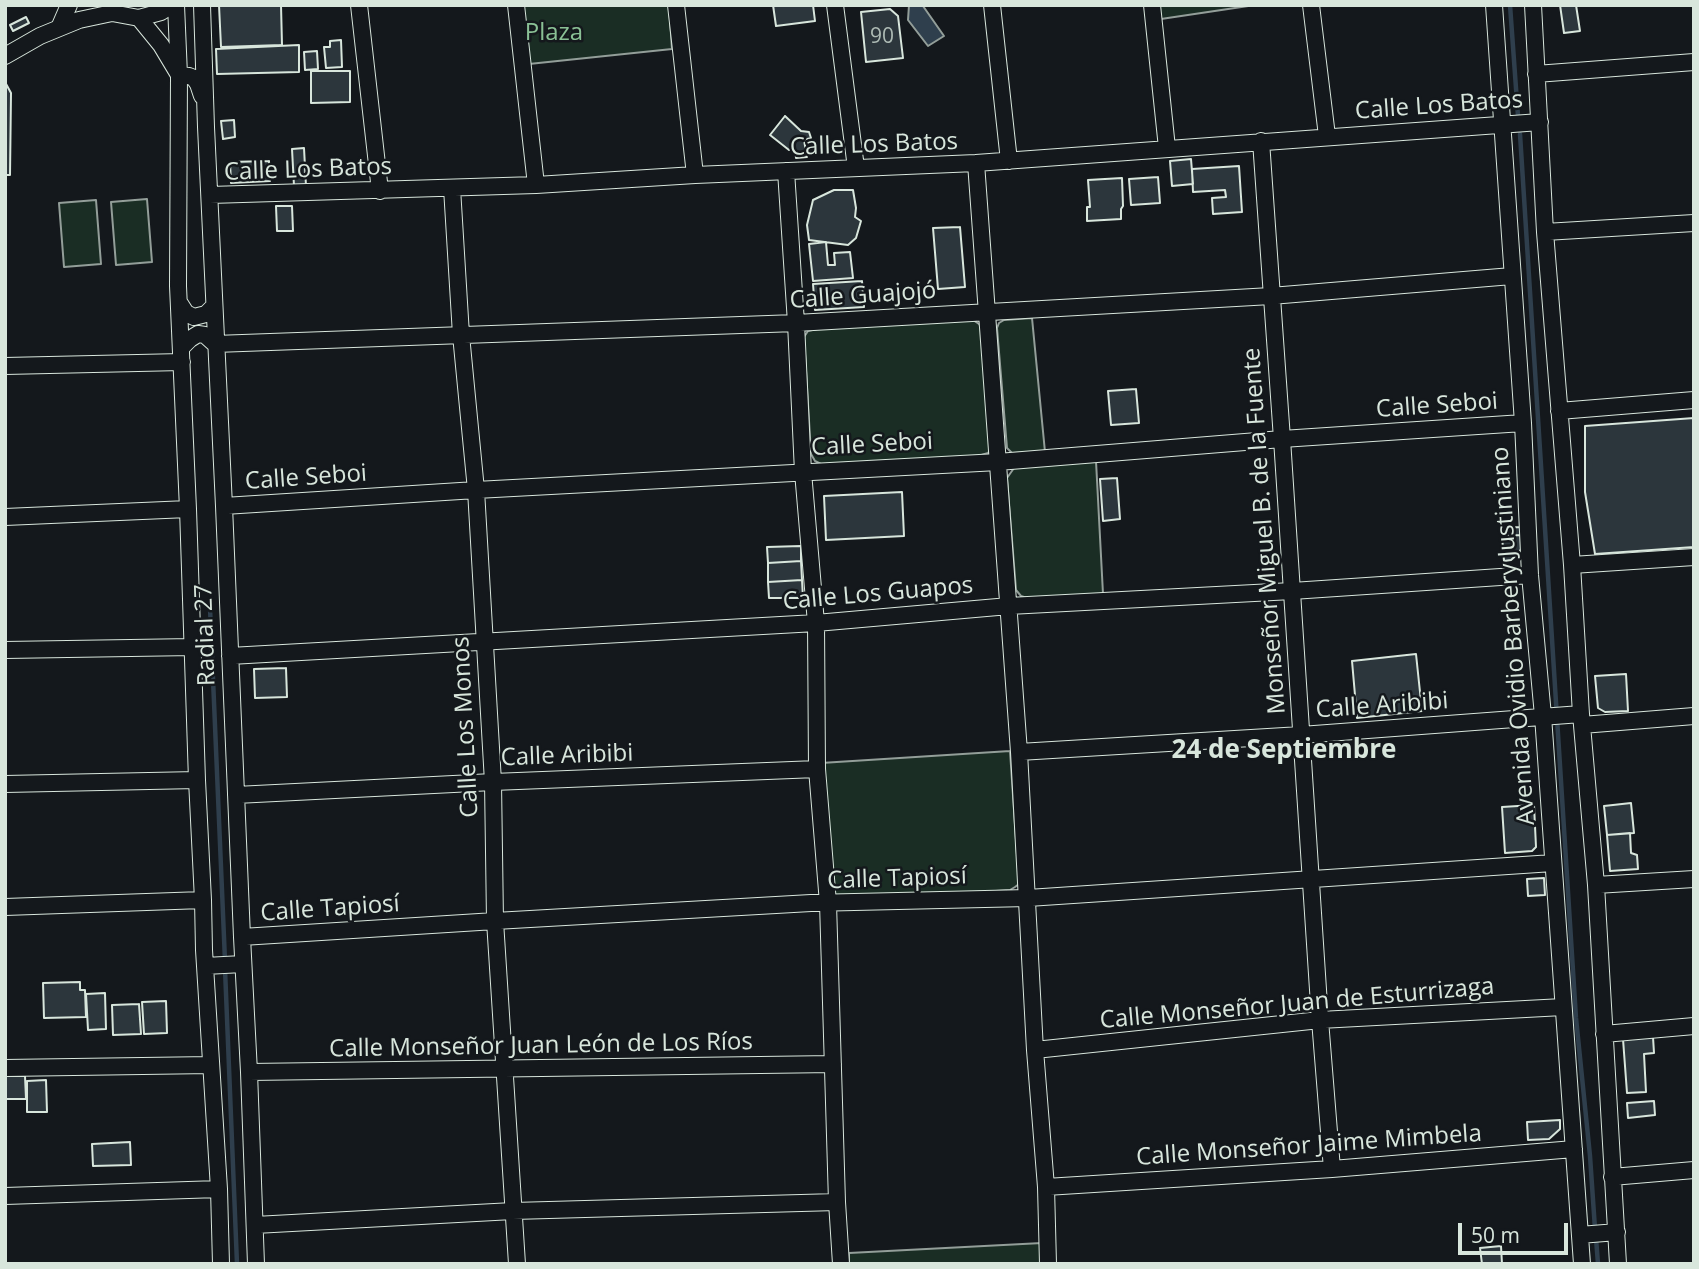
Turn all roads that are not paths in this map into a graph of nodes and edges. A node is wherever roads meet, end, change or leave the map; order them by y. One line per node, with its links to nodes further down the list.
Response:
1 (69, 5): 15 (street)
2 (174, 5): 14 (street); 19 (street, Radial 27)
3 (202, 5): 20 (street, Radial 27)
4 (359, 5): 33 (street)
5 (516, 5): 31 (street)
6 (676, 5): 30 (street)
7 (835, 5): 28 (street)
8 (992, 5): 26 (street)
9 (1152, 5): 25 (street)
10 (1311, 5): 23 (street)
11 (1494, 5): 22 (street, Avenida Ovidio Barbery Justiniano)
12 (1533, 5): 18 (street)
13 (105, 9): 14 (street); 15 (street)
14 (139, 18): 19 (street)
15 (59, 28): 16 (street)
16 (5, 56)
17 (1694, 62): 18 (street)
18 (1536, 74): 21 (street)
19 (179, 75): 20 (street); 39 (street, Radial 27)
20 (205, 107): 34 (street, Radial 27)
21 (1540, 122): 22 (street, Calle Los Batos); 36 (street)
22 (1502, 124): 23 (street, Calle Los Batos); 37 (street, Avenida Ovidio Barbery Justiniano)
23 (1327, 136): 24 (street, Calle Los Batos)
24 (1261, 141): 25 (street, Calle Los Batos); 38 (street, Monseñor Miguel B. de la Fuente)
25 (1167, 148): 26 (street, Calle Los Batos)
26 (1009, 161): 27 (street, Calle Los Batos)
27 (976, 163): 28 (street, Calle Los Batos); 41 (street)
28 (856, 169): 29 (street, Calle Los Batos)
29 (786, 171): 30 (street, Calle Los Batos); 42 (street)
30 (695, 175): 31 (street, Calle Los Batos)
31 (536, 185): 32 (street, Calle Los Batos)
32 (452, 188): 33 (street, Calle Los Batos); 43 (street, Calle Los Monos)
33 (380, 191): 34 (street, Calle Los Batos)
34 (210, 195): 40 (street, Radial 27)
35 (1694, 223): 36 (street)
36 (1545, 232): 48 (street)
37 (1512, 276): 38 (street, Calle Guajojó); 49 (street, Avenida Ovidio Barbery Justiniano)
38 (1271, 296): 41 (street, Calle Guajojó); 50 (street, Monseñor Miguel B. de la Fuente)
39 (179, 302): 40 (street); 45 (street, Radial 27)
40 (214, 306): 44 (street, Radial 27)
41 (988, 311): 42 (street, Calle Guajojó); 51 (street)
42 (796, 323): 43 (street, Calle Guajojó); 52 (street)
43 (461, 335): 44 (street, Calle Guajojó); 53 (street, Calle Los Monos)
44 (215, 344): 45 (street, Calle Guajojó); 54 (street, Radial 27)
45 (182, 355): 46 (street); 55 (street, Radial 27)
46 (5, 366)
47 (1694, 400): 48 (street)
48 (1559, 411): 58 (street)
49 (1523, 423): 50 (street, Calle Seboi); 59 (street, Avenida Ovidio Barbery Justiniano)
50 (1282, 439): 51 (street, Calle Seboi); 60 (street, Monseñor Miguel B. de la Fuente)
51 (998, 461): 52 (street, Calle Seboi); 61 (street)
52 (803, 472): 53 (street, Calle Seboi); 62 (street)
53 (476, 490): 54 (street, Calle Seboi); 63 (street, Calle Los Monos)
54 (224, 506): 66 (street, Radial 27)
55 (188, 509): 56 (street); 64 (street, Radial 27)
56 (5, 517)
57 (1694, 557): 58 (street)
58 (1572, 565): 69 (street)
59 (1530, 575): 60 (street, Calle Los Guapos); 67 (street, Avenida Ovidio Barbery Justiniano)
60 (1292, 591): 61 (street, Calle Los Guapos); 70 (street, Monseñor Miguel B. de la Fuente)
61 (1009, 606): 62 (street, Calle Los Guapos); 71 (street)
62 (816, 622): 63 (street, Calle Los Guapos); 72 (street)
63 (484, 641): 66 (street, Calle Los Guapos); 74 (street, Calle Los Monos)
64 (193, 647): 65 (street); 73 (street, Radial 27)
65 (5, 650)
66 (230, 656): 76 (street, Radial 27)
67 (1546, 716): 69 (street, Calle Aribibi); 70 (street, Calle Aribibi); 77 (street, Avenida Ovidio Barbery Justiniano)
68 (1694, 716): 69 (street, Calle Aribibi)
69 (1579, 718): 80 (street)
70 (1301, 735): 71 (street, Calle Aribibi); 78 (street, Monseñor Miguel B. de la Fuente)
71 (1019, 752): 81 (street)
72 (817, 769): 74 (street, Calle Aribibi); 83 (street)
73 (197, 780): 75 (street); 82 (street, Radial 27)
74 (493, 782): 76 (street, Calle Aribibi); 85 (street, Calle Los Monos)
75 (5, 784)
76 (236, 795): 86 (street, Radial 27)
77 (1552, 863): 78 (street, Calle Tapiosí); 89 (street, Avenida Ovidio Barbery Justiniano)
78 (1311, 878): 81 (street, Calle Tapiosí); 90 (street, Monseñor Miguel B. de la Fuente)
79 (1694, 879): 80 (street)
80 (1596, 885): 92 (street)
81 (1028, 898): 83 (street, Calle Tapiosí); 93 (street)
82 (203, 900): 84 (street); 88 (street, Radial 27)
83 (828, 903): 85 (street, Calle Tapiosí); 95 (street)
84 (5, 907)
85 (495, 921): 86 (street, Calle Tapiosí); 97 (street, Calle Los Monos)
86 (242, 937): 87 (street, Radial 27)
87 (239, 964): 88 (street); 98 (street, Radial 27)
88 (210, 966): 94 (street, Radial 27)
89 (1563, 1007): 90 (street, Calle Monseñor Juan de Esturrizaga); 99 (street, Avenida Ovidio Barbery Justiniano)
90 (1320, 1020): 93 (street, Calle Monseñor Juan de Esturrizaga); 100 (street, Monseñor Miguel B. de la Fuente)
91 (1694, 1026): 92 (street)
92 (1604, 1034): 102 (street)
93 (1035, 1050): 103 (street)
94 (211, 1065): 96 (street); 104 (street, Radial 27)
95 (833, 1065): 97 (street, Calle Monseñor Juan León de Los Ríos); 106 (street)
96 (5, 1068)
97 (505, 1069): 98 (street, Calle Monseñor Juan León de Los Ríos); 107 (street, Calle Los Monos)
98 (249, 1072): 108 (street, Radial 27)
99 (1574, 1149): 100 (street, Calle Monseñor Jaime Mimbela); 110 (street, Avenida Ovidio Barbery Justiniano)
100 (1332, 1169): 103 (street, Calle Monseñor Jaime Mimbela)
101 (1694, 1170): 102 (street)
102 (1612, 1177): 109 (street)
103 (1046, 1187): 115 (street)
104 (219, 1189): 105 (street); 111 (street, Radial 27)
105 (5, 1196)
106 (837, 1202): 107 (street); 114 (street)
107 (513, 1211): 108 (street); 113 (street, Calle Los Monos)
108 (255, 1225): 112 (street, Radial 27)
109 (1614, 1232): 110 (street); 117 (street)
110 (1583, 1235): 116 (street, Avenida Ovidio Barbery Justiniano)
111 (222, 1264)
112 (256, 1264)
113 (517, 1264)
114 (841, 1264)
115 (1048, 1264)
116 (1582, 1264)
117 (1618, 1264)

